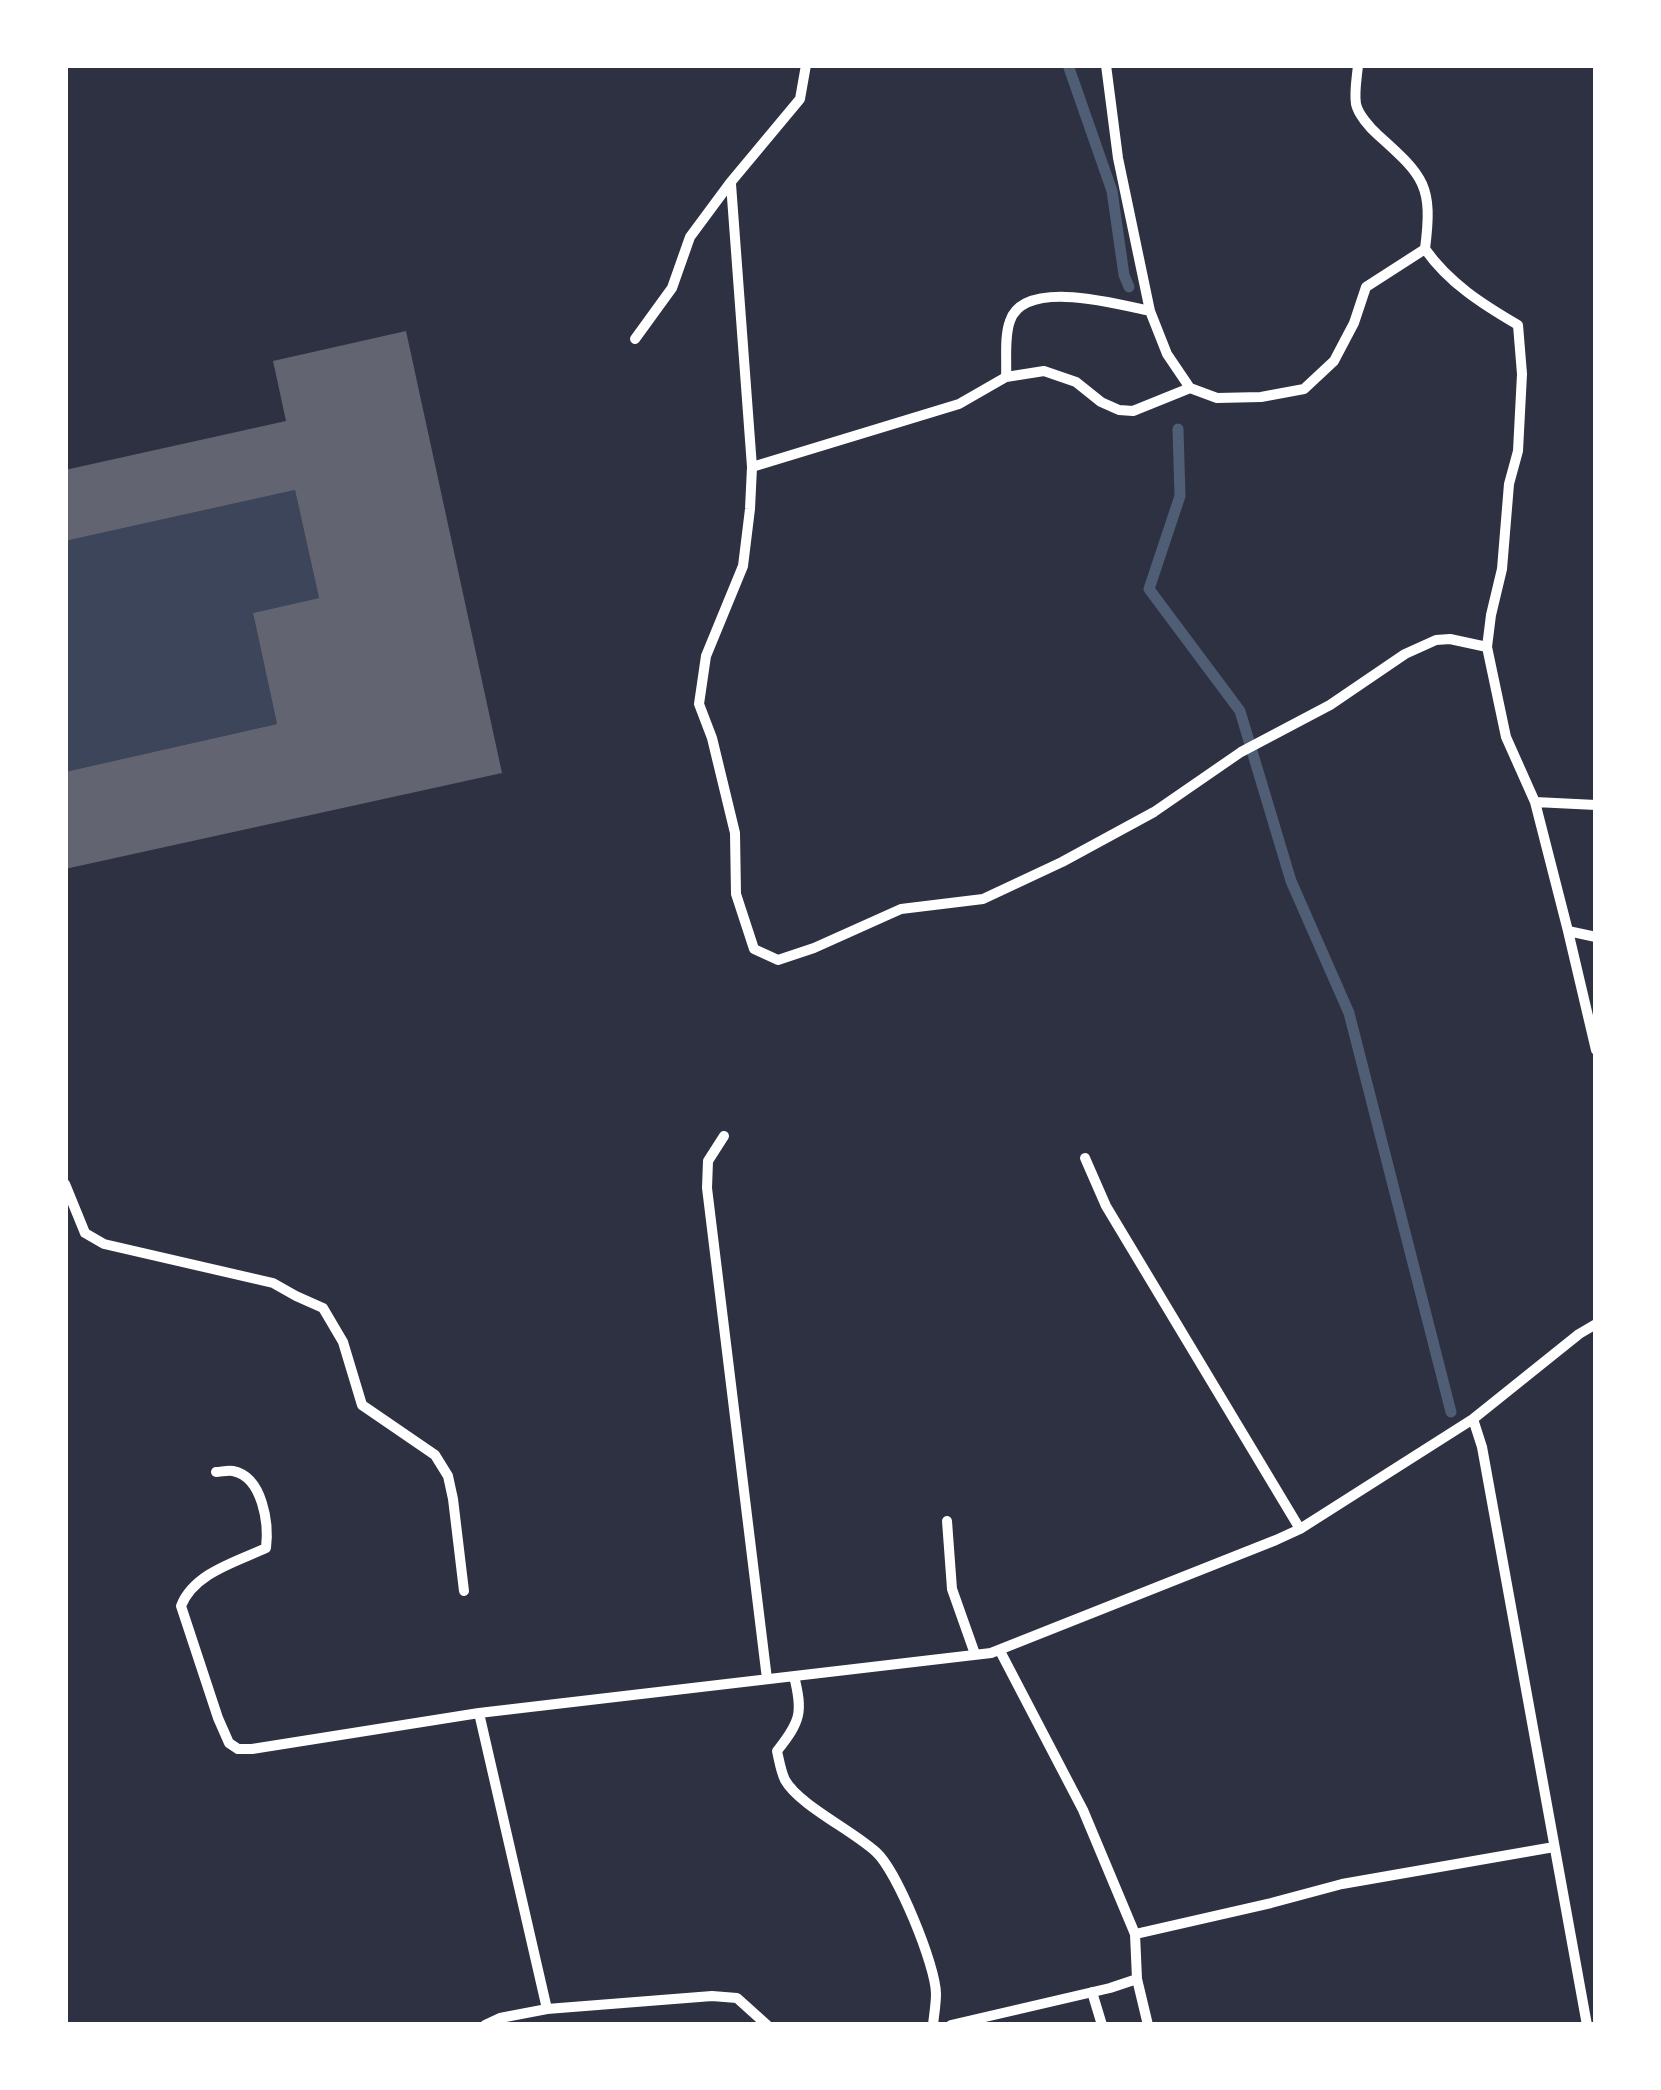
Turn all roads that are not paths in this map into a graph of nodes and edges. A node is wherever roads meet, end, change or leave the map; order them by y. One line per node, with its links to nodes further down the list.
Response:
1 (806, 65): 4 (street)
2 (1106, 65): 6 (street)
3 (1358, 65): 5 (street)
4 (730, 183): 7 (street); 10 (street)
5 (1424, 249): 9 (street); 11 (street)
6 (1150, 310): 8 (street); 9 (street)
7 (635, 340)
8 (1006, 376): 9 (street); 10 (street)
9 (1190, 388)
10 (752, 467): 11 (street)
11 (1487, 647): 12 (street)
12 (1535, 802): 13 (street); 14 (street)
13 (1596, 806)
14 (1568, 930): 15 (street); 16 (street)
15 (1596, 936)
16 (1596, 1050)
17 (724, 1136): 29 (street)
18 (1085, 1158): 24 (street)
19 (65, 1184): 25 (street)
20 (1596, 1324): 21 (street)
21 (1472, 1419): 24 (street); 31 (street)
22 (216, 1472): 30 (street)
23 (948, 1520): 27 (street)
24 (1300, 1529): 26 (street)
25 (464, 1590)
26 (1000, 1651): 27 (street); 32 (street)
27 (975, 1654): 28 (street)
28 (794, 1676): 29 (street); 38 (street)
29 (768, 1679): 30 (street)
30 (479, 1713): 35 (street)
31 (1554, 1847): 32 (street); 42 (street)
32 (1135, 1934): 33 (street)
33 (1137, 1978): 34 (street); 41 (street)
34 (1092, 1992): 39 (street); 40 (street)
35 (547, 2009): 36 (street); 37 (street)
36 (485, 2025)
37 (766, 2025)
38 (932, 2025)
39 (950, 2025)
40 (1102, 2025)
41 (1148, 2025)
42 (1587, 2025)

